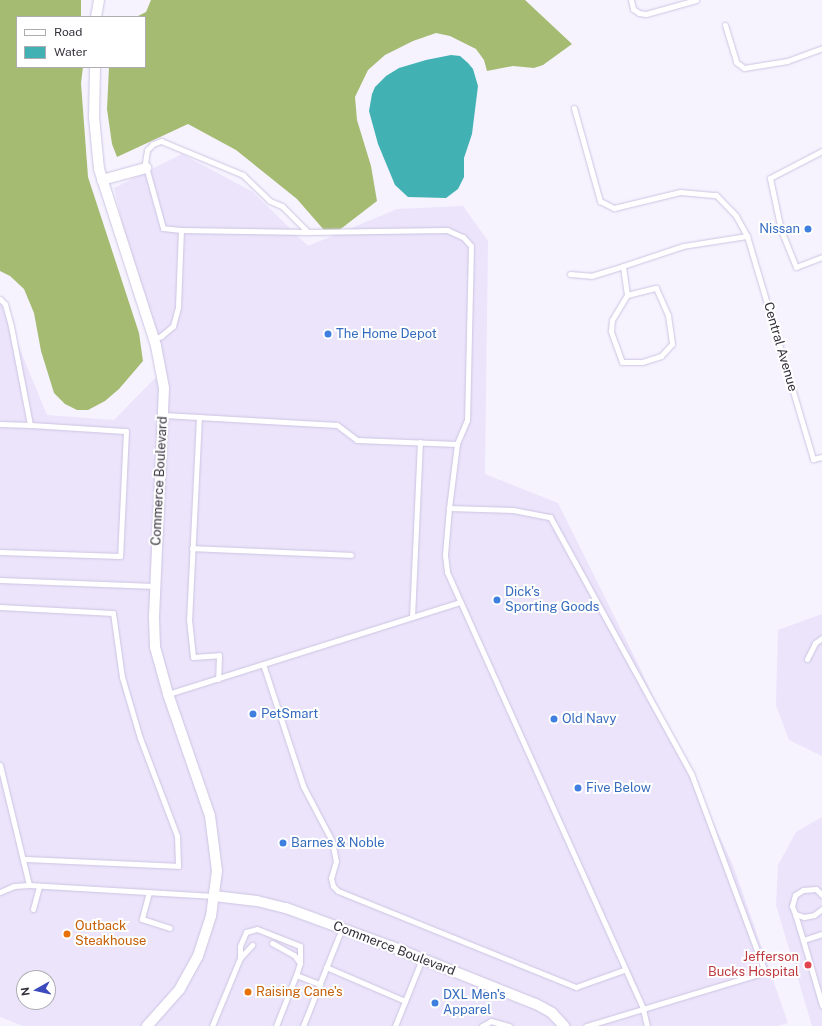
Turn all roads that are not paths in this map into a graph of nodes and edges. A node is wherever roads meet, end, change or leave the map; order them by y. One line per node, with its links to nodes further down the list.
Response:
1 (99, 0): 4 (street)
2 (631, 0): 3 (lane)
3 (696, 0)
4 (96, 16)
5 (725, 25): 6 (lane)
6 (822, 48)
7 (95, 68): 11 (street, Commerce Boulevard)
8 (574, 108): 14 (lane, Central Avenue)
9 (822, 151): 15 (lane)
10 (146, 168): 11 (street); 12 (lane); 13 (lane)
11 (102, 180): 20 (street, Commerce Boulevard)
12 (181, 230): 13 (lane); 20 (lane)
13 (308, 232): 26 (lane)
14 (747, 236): 16 (lane); 27 (lane, Central Avenue)
15 (822, 257)
16 (623, 266): 17 (lane); 18 (lane)
17 (570, 274)
18 (628, 295): 18 (lane)
19 (0, 299): 24 (lane)
20 (154, 339): 21 (street, Commerce Boulevard)
21 (164, 415): 22 (lane); 33 (street, Commerce Boulevard)
22 (199, 417): 25 (lane); 29 (lane)
23 (0, 424): 24 (lane)
24 (30, 425): 30 (lane)
25 (420, 442): 26 (lane); 36 (lane)
26 (457, 444): 28 (lane)
27 (822, 457)
28 (449, 508): 34 (lane); 68 (lane)
29 (192, 548): 31 (lane); 40 (lane)
30 (0, 552)
31 (351, 555)
32 (0, 580): 33 (lane)
33 (156, 586): 41 (street, Commerce Boulevard)
34 (459, 602): 36 (lane); 63 (lane)
35 (0, 607): 43 (lane)
36 (412, 617): 39 (lane)
37 (822, 638): 38 (lane)
38 (807, 659)
39 (263, 664): 40 (lane); 63 (lane)
40 (218, 679): 41 (lane)
41 (168, 694): 49 (street, Commerce Boulevard)
42 (0, 765): 43 (lane)
43 (22, 859): 44 (lane)
44 (29, 885): 45 (lane); 46 (lane)
45 (39, 886): 47 (lane); 51 (lane)
46 (0, 892)
47 (149, 892): 49 (lane); 53 (lane)
48 (822, 895): 52 (lane)
49 (214, 896): 54 (street, Commerce Boulevard); 69 (street, Commerce Boulevard)
50 (822, 908): 52 (lane)
51 (33, 909)
52 (795, 914): 56 (lane)
53 (170, 928)
54 (342, 928): 60 (street, Commerce Boulevard); 62 (lane)
55 (822, 934): 56 (lane)
56 (803, 940): 67 (lane)
57 (272, 943): 61 (lane)
58 (252, 945): 59 (lane)
59 (240, 958): 61 (lane); 70 (lane)
60 (422, 959): 66 (lane); 76 (street, Commerce Boulevard)
61 (300, 963): 64 (lane)
62 (326, 967): 65 (lane); 66 (lane)
63 (624, 970): 68 (lane)
64 (296, 975): 65 (lane); 71 (lane)
65 (320, 984): 72 (lane)
66 (405, 1001): 73 (lane)
67 (822, 1005)
68 (642, 1009): 77 (lane); 78 (lane)
69 (147, 1026)
70 (212, 1026)
71 (276, 1026)
72 (303, 1026)
73 (396, 1026)
74 (482, 1026): 75 (lane)
75 (509, 1026)
76 (564, 1026)
77 (586, 1026)
78 (647, 1026)

